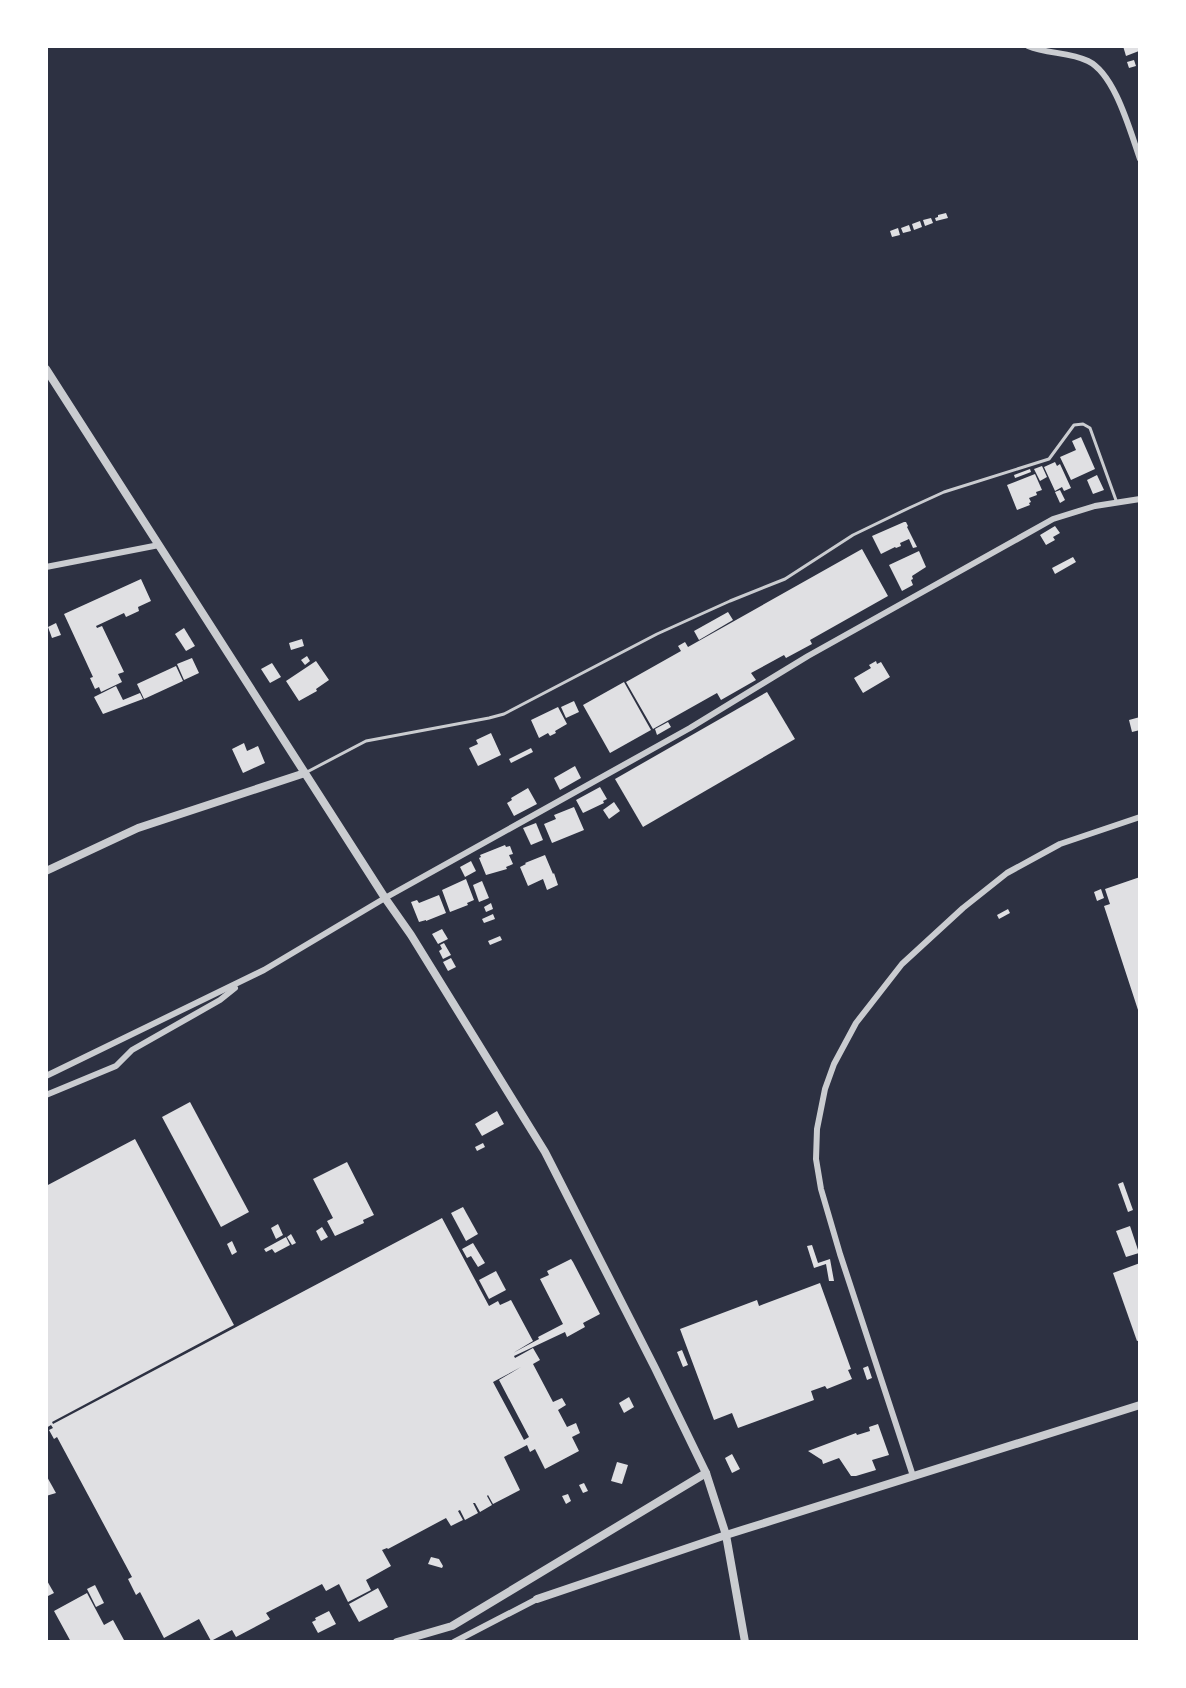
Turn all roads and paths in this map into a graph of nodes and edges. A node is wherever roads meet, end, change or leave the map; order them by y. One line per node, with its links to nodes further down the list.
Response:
1 (1028, 46): 2 (street)
2 (1140, 159)
3 (46, 369): 6 (street)
4 (1140, 499): 5 (street)
5 (1117, 502): 8 (lane); 11 (street)
6 (159, 545): 7 (street); 8 (street)
7 (46, 567)
8 (305, 773): 10 (street); 11 (street)
9 (1140, 817): 17 (street)
10 (46, 871)
11 (385, 898): 12 (street); 16 (street)
12 (246, 979): 13 (street); 14 (street)
13 (46, 1076)
14 (46, 1095)
15 (1140, 1405): 17 (street)
16 (706, 1473): 18 (street); 20 (street)
17 (913, 1476): 18 (street)
18 (726, 1535): 19 (street); 22 (street)
19 (537, 1599): 21 (street)
20 (397, 1641)
21 (454, 1641)
22 (745, 1641)

